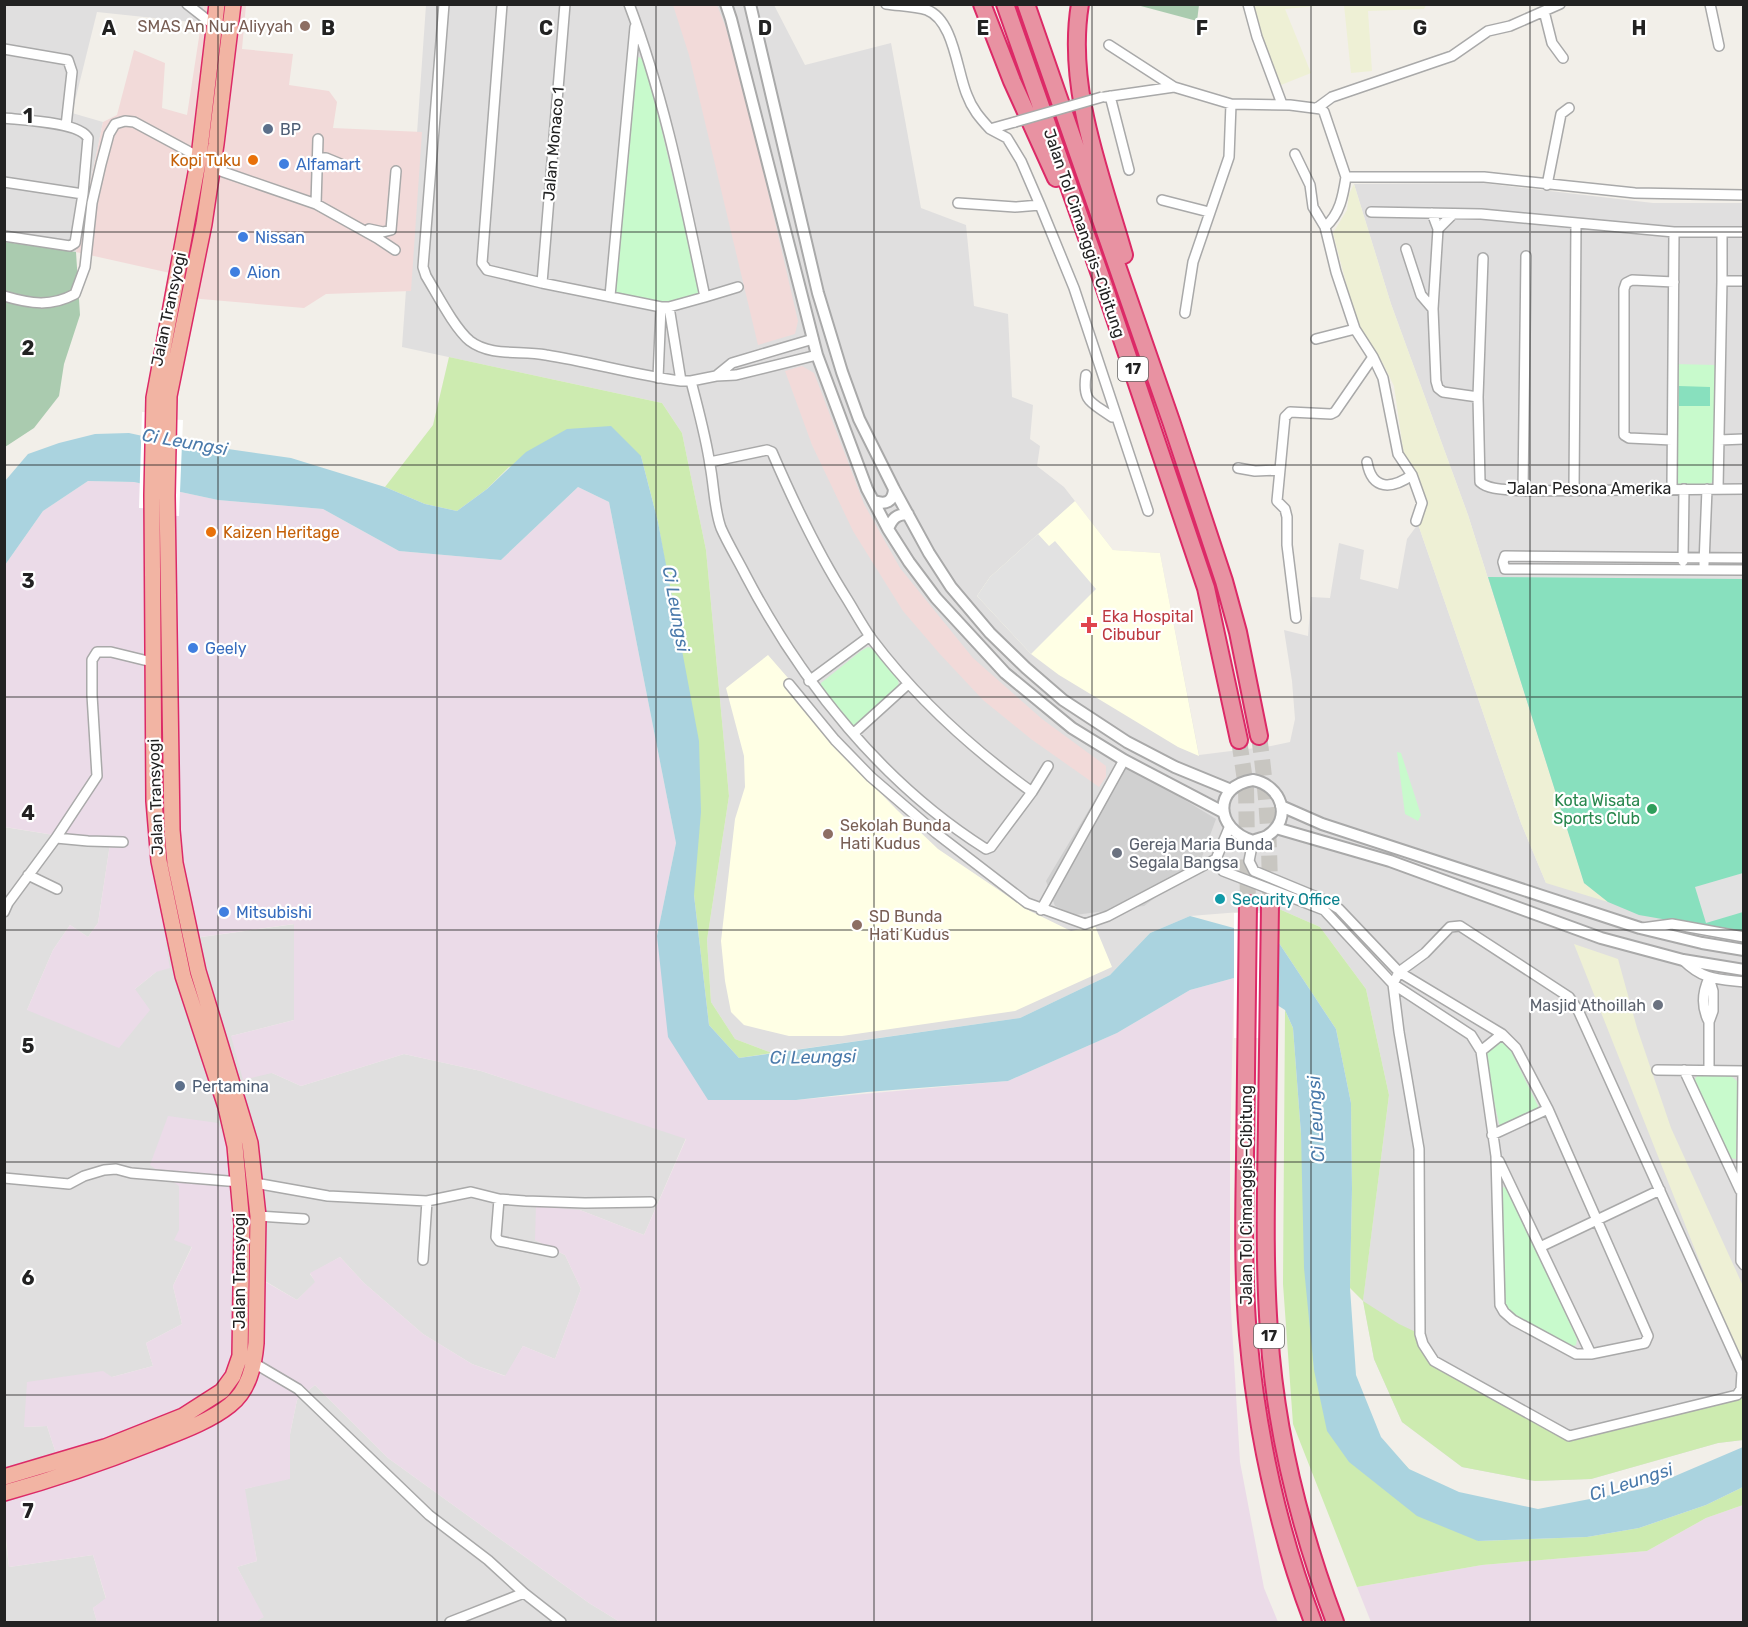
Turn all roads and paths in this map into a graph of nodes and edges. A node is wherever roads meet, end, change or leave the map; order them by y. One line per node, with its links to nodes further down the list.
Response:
1 (187, 4): 20 (street)
2 (217, 4): 20 (highway, Jalan Transyogi)
3 (233, 4): 39 (highway, Jalan Transyogi)
4 (444, 4): 87 (street)
5 (502, 4): 70 (street)
6 (565, 4): 70 (street, Jalan Monaco 1)
7 (629, 4): 19 (street)
8 (728, 4): 79 (street)
9 (886, 4): 33 (street)
10 (982, 4): 68 (highway)
11 (1005, 4): 68 (highway, Jalan Tol Cimanggis–Cibitung / 17)
12 (1026, 4): 91 (highway, Jalan Tol Cimanggis–Cibitung / 17)
13 (1080, 4): 91 (highway)
14 (1248, 4): 28 (street)
15 (1560, 4): 18 (street)
16 (1710, 4): 22 (street)
17 (750, 8): 103 (street)
18 (1544, 10): 24 (street); 29 (street)
19 (635, 22): 73 (street); 74 (street)
20 (215, 26): 36 (highway, Jalan Transyogi)
21 (1109, 45): 25 (street)
22 (1719, 46)
23 (4, 49): 32 (street)
24 (1563, 58)
25 (1174, 87): 26 (street); 27 (street)
26 (1106, 97): 33 (street, bridge); 40 (street)
27 (1232, 104): 28 (street); 51 (street)
28 (1282, 104): 29 (street)
29 (1317, 108): 42 (street)
30 (1569, 108): 44 (street)
31 (4, 118): 32 (street)
32 (66, 126): 45 (street)
33 (990, 129): 50 (street)
34 (318, 139): 37 (street)
35 (1295, 154): 56 (street)
36 (199, 157): 72 (street); 92 (highway, Jalan Transyogi)
37 (318, 158): 38 (street); 48 (street)
38 (343, 165)
39 (212, 168): 48 (street); 92 (highway, Jalan Transyogi)
40 (1129, 170)
41 (396, 171): 48 (street)
42 (1346, 177): 44 (street); 56 (street)
43 (4, 182): 45 (street)
44 (1547, 185): 46 (street)
45 (83, 194): 61 (street)
46 (1743, 195)
47 (1162, 200): 51 (street)
48 (316, 201): 63 (street)
49 (958, 202): 50 (street)
50 (1040, 205): 90 (street)
51 (1209, 212): 77 (street)
52 (1371, 212): 53 (street)
53 (1432, 213): 54 (street); 57 (street)
54 (1453, 214): 55 (street); 57 (street)
55 (1576, 223): 58 (street); 108 (street)
56 (1325, 227): 78 (street)
57 (1438, 229): 76 (street)
58 (1674, 232): 59 (street); 69 (street)
59 (1722, 232): 60 (street); 66 (street)
60 (1743, 232)
61 (4, 236)
62 (1406, 249): 76 (street)
63 (395, 250)
64 (1526, 256): 107 (street)
65 (1483, 258): 89 (street, Jalan Pesona Amerika)
66 (1722, 281): 67 (street); 94 (street)
67 (1743, 281)
68 (1103, 282): 129 (highway, Jalan Tol Cimanggis–Cibitung / 17)
69 (1674, 282): 93 (street); 93 (street)
70 (542, 284): 73 (street)
71 (738, 287): 74 (street)
72 (4, 296)
73 (610, 296): 75 (street)
74 (705, 297): 75 (street)
75 (665, 307): 87 (street); 88 (street)
76 (1433, 309): 89 (street)
77 (1185, 313)
78 (1355, 329): 80 (street); 83 (street)
79 (813, 339): 81 (street); 82 (street)
80 (1316, 339)
81 (762, 354): 84 (street); 86 (street)
82 (817, 355): 84 (street); 110 (street)
83 (1373, 357): 99 (street); 100 (street)
84 (766, 368): 86 (street)
85 (1086, 375): 90 (street)
86 (716, 376): 88 (street)
87 (658, 378): 88 (street)
88 (686, 381): 96 (street)
89 (1478, 398): 107 (street, Jalan Pesona Amerika)
90 (1111, 418): 111 (street)
91 (1171, 421): 128 (highway, Jalan Tol Cimanggis–Cibitung / 17)
92 (160, 427): 109 (highway, Jalan Transyogi)
93 (1672, 440): 101 (street)
94 (1719, 440): 95 (street); 102 (street)
95 (1743, 440)
96 (710, 462): 122 (street); 124 (street)
97 (1367, 462): 100 (street)
98 (1238, 468): 99 (street)
99 (1280, 470): 121 (street)
100 (1412, 475): 113 (street)
101 (1672, 488): 104 (street, Jalan Pesona Amerika); 108 (street, Jalan Pesona Amerika)
102 (1718, 488): 105 (street, Jalan Pesona Amerika); 106 (street, Jalan Pesona Amerika)
103 (894, 489): 110 (street); 112 (street)
104 (1684, 489): 105 (street, Jalan Pesona Amerika); 115 (street)
105 (1707, 489): 116 (street)
106 (1743, 489)
107 (1523, 491): 108 (street, Jalan Pesona Amerika)
108 (1574, 491)
109 (159, 495): 123 (highway, Jalan Transyogi); 163 (highway, Jalan Transyogi)
110 (874, 501): 114 (street)
111 (1148, 511)
112 (908, 514): 114 (street); 132 (street)
113 (1416, 521)
114 (888, 529): 130 (street)
115 (1683, 558): 116 (street); 118 (street); 118 (street)
116 (1704, 558): 117 (street); 119 (street)
117 (1743, 558)
118 (1683, 570): 119 (street)
119 (1704, 570): 120 (street)
120 (1743, 570)
121 (1296, 618)
122 (870, 636): 124 (street); 126 (street)
123 (152, 662): 138 (street); 163 (highway, Jalan Transyogi)
124 (809, 681): 127 (street)
125 (789, 684): 147 (street)
126 (908, 684): 127 (street); 133 (street)
127 (854, 734): 133 (street)
128 (1259, 736)
129 (1239, 740)
130 (1124, 760): 135 (street); 147 (street)
131 (1048, 766): 133 (street)
132 (1231, 790): 134 (street); 135 (street)
133 (1032, 792)
134 (1281, 806): 137 (street); 148 (street)
135 (1223, 812): 136 (street)
136 (1229, 828): 139 (street); 141 (street)
137 (1276, 828): 139 (street); 151 (street)
138 (56, 838): 140 (street); 142 (street)
139 (1253, 841): 153 (street)
140 (123, 842)
141 (1216, 859): 147 (street); 156 (street)
142 (28, 875): 143 (street); 146 (street)
143 (57, 889)
144 (1248, 904): 189 (highway, Jalan Tol Cimanggis–Cibitung / 17)
145 (1270, 904): 190 (highway, Jalan Tol Cimanggis–Cibitung / 17)
146 (6, 905)
147 (1041, 910)
148 (1640, 928): 149 (street); 150 (street)
149 (1743, 937)
150 (1743, 950)
151 (1683, 960): 152 (street); 154 (street)
152 (1743, 970)
153 (1399, 972): 156 (street); 157 (street); 170 (street)
154 (1709, 978): 155 (street); 161 (street)
155 (1743, 982)
156 (1393, 984): 158 (street); 170 (street)
157 (1502, 1034): 158 (street); 164 (street)
158 (1481, 1051): 165 (street)
159 (1658, 1070): 160 (street)
160 (1684, 1070): 161 (street); 171 (street)
161 (1709, 1070): 162 (street)
162 (1743, 1071): 171 (street)
163 (223, 1077): 168 (highway, Jalan Transyogi); 169 (highway, Jalan Transyogi)
164 (1548, 1109): 165 (street); 177 (street)
165 (1492, 1135): 166 (street)
166 (1496, 1156): 178 (street); 182 (street)
167 (4, 1178): 168 (street)
168 (240, 1182): 184 (highway, Jalan Transyogi)
169 (255, 1183): 173 (street); 175 (highway, Jalan Transyogi)
170 (1660, 1190): 177 (street)
171 (1742, 1194): 181 (street)
172 (499, 1199): 173 (street); 174 (street); 179 (street)
173 (427, 1201): 180 (street)
174 (651, 1202)
175 (258, 1216): 176 (street); 183 (highway, Jalan Transyogi)
176 (304, 1220)
177 (1597, 1220): 178 (street); 182 (street)
178 (1540, 1247): 182 (street)
179 (554, 1252)
180 (423, 1260)
181 (1743, 1265)
182 (1591, 1354)
183 (254, 1363): 185 (highway, Jalan Transyogi); 186 (street)
184 (4, 1477)
185 (4, 1493)
186 (524, 1593): 187 (street); 188 (street)
187 (450, 1623)
188 (561, 1623)
189 (1313, 1623)
190 (1335, 1623)

